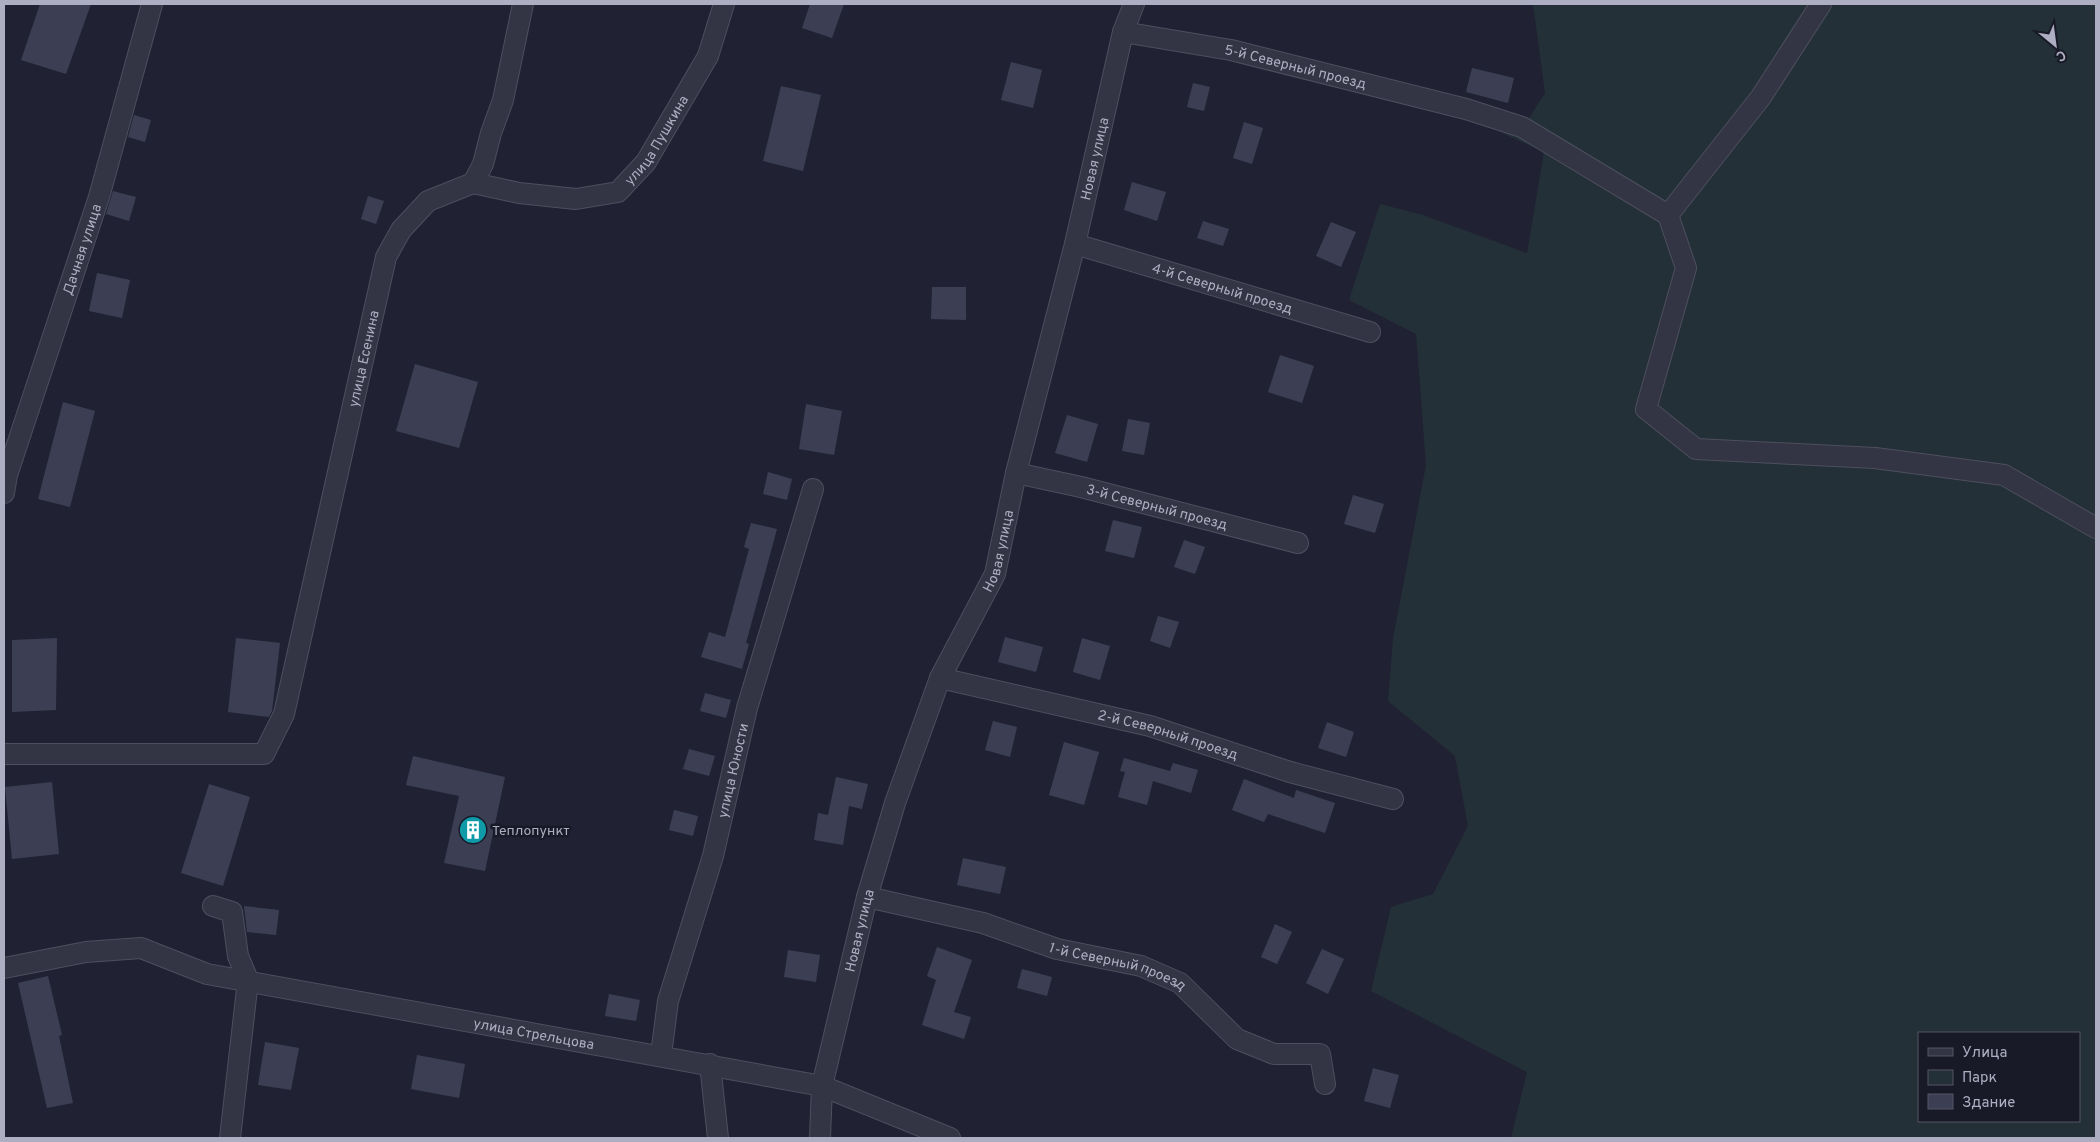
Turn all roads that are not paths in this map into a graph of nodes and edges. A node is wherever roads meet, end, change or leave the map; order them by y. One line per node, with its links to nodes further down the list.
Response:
1 (152, 4): 13 (street, Дачная улица)
2 (523, 4): 7 (street)
3 (724, 4): 7 (street, улица Пушкина)
4 (1134, 4): 6 (street, Новая улица)
5 (1821, 4): 8 (street)
6 (1123, 32): 8 (street, 5-й Северный проезд); 9 (street, Новая улица)
7 (472, 182): 17 (street, улица Есенина)
8 (1668, 215): 14 (street)
9 (1075, 244): 10 (street, 4-й Северный проезд); 11 (street, Новая улица)
10 (1370, 332)
11 (1016, 473): 15 (street, 3-й Северный проезд); 16 (street, Новая улица)
12 (813, 489): 23 (street, улица Юности)
13 (4, 493)
14 (2096, 528)
15 (1298, 543)
16 (940, 678): 18 (street, 2-й Северный проезд); 19 (street, Новая улица)
17 (4, 754)
18 (1393, 799)
19 (867, 897): 25 (street, 1-й Северный проезд); 26 (street, Новая улица)
20 (213, 906): 22 (street)
21 (4, 968): 22 (street, улица Стрельцова)
22 (248, 980): 23 (street, улица Стрельцова); 27 (street)
23 (661, 1055): 24 (street, улица Стрельцова)
24 (710, 1064): 26 (street, улица Стрельцова); 28 (street)
25 (1326, 1084)
26 (822, 1086): 29 (street, Новая улица); 30 (street, улица Стрельцова)
27 (230, 1138)
28 (718, 1138)
29 (820, 1138)
30 (950, 1138)

